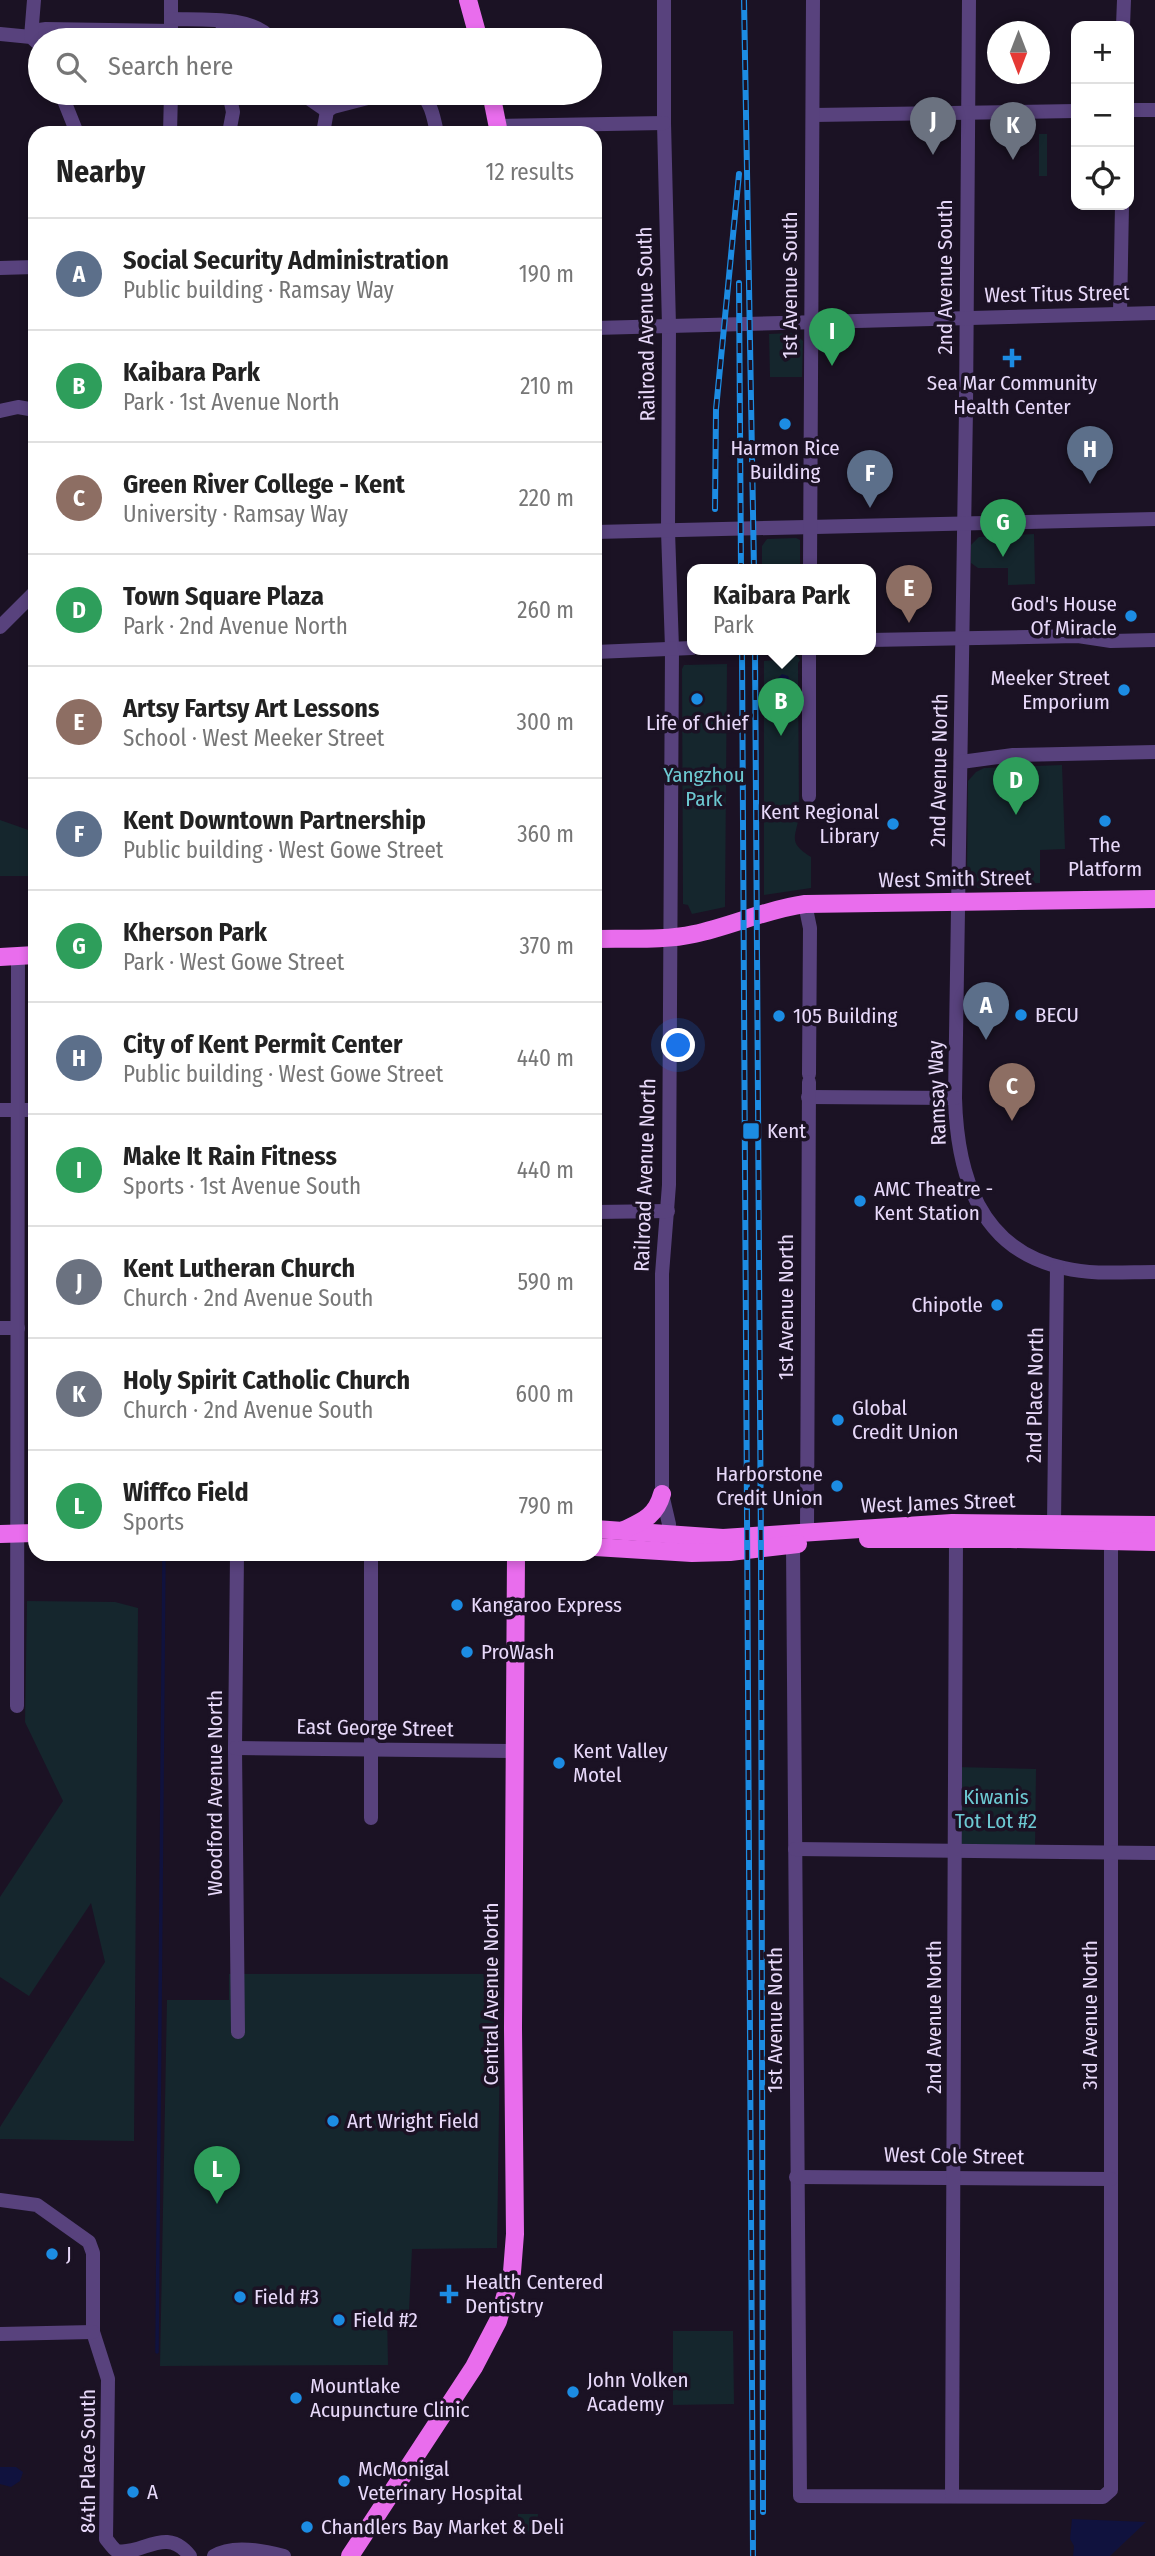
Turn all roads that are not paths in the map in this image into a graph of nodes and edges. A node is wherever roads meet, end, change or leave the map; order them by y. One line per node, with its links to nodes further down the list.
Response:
1 (34, 0): 10 (street)
2 (171, 0): 11 (street)
3 (468, 0): 15 (main road)
4 (664, 0): 31 (street, Railroad Avenue South)
5 (813, 0): 30 (street, 1st Avenue South)
6 (969, 0): 29 (street, 2nd Avenue South)
7 (1124, 0): 9 (street)
8 (228, 21): 12 (street); 13 (street); 14 (street)
9 (1123, 21)
10 (35, 28)
11 (171, 28)
12 (184, 28)
13 (223, 28)
14 (254, 28)
15 (476, 28)
16 (0, 34): 17 (street)
17 (28, 39)
18 (66, 105): 32 (street)
19 (171, 105): 33 (street)
20 (232, 105): 34 (street)
21 (319, 105): 27 (street)
22 (343, 105): 27 (street)
23 (429, 105): 36 (street)
24 (493, 105): 37 (main road)
25 (1134, 110): 26 (street)
26 (1155, 110)
27 (327, 111): 35 (street)
28 (1071, 111): 29 (street)
29 (967, 113): 30 (street); 44 (street, 2nd Avenue South)
30 (813, 114): 45 (street, 1st Avenue South)
31 (664, 124): 38 (street); 46 (street, Railroad Avenue South)
32 (74, 126)
33 (170, 126)
34 (230, 126)
35 (324, 126)
36 (435, 126)
37 (497, 126)
38 (598, 126)
39 (1122, 210): 43 (street)
40 (28, 267): 41 (street)
41 (0, 268)
42 (1155, 313): 43 (street, West Titus Street)
43 (1121, 314): 44 (street, West Titus Street)
44 (967, 317): 45 (street, West Titus Street); 51 (street, 2nd Avenue South)
45 (811, 321): 46 (street, West Titus Street); 52 (street, 1st Avenue South)
46 (669, 326): 47 (street, West Titus Street); 53 (street, Railroad Avenue South)
47 (602, 328)
48 (28, 409): 49 (street)
49 (0, 411)
50 (1155, 519): 51 (street)
51 (963, 523): 52 (street); 58 (street, 2nd Avenue South)
52 (811, 526): 53 (street); 55 (street, 1st Avenue South)
53 (668, 531): 54 (street); 61 (street, Railroad Avenue South)
54 (602, 532)
55 (810, 564)
56 (28, 599): 57 (street)
57 (0, 627)
58 (961, 639): 59 (street); 60 (street); 66 (street, 2nd Avenue North)
59 (876, 640)
60 (1155, 640)
61 (671, 648): 62 (street); 63 (street); 71 (street, Railroad Avenue North)
62 (687, 648)
63 (602, 652)
64 (809, 655): 67 (street)
65 (1155, 752): 66 (street)
66 (961, 762): 69 (street, 2nd Avenue North)
67 (809, 796)
68 (1155, 899): 69 (main road, West Smith Street)
69 (958, 902): 70 (main road, West Smith Street); 75 (street, Ramsay Way)
70 (805, 904): 71 (main road, West Smith Street); 74 (street, 1st Avenue North)
71 (671, 936): 72 (main road, West Smith Street); 79 (street, Railroad Avenue North)
72 (602, 939)
73 (18, 956): 77 (street)
74 (809, 1084): 75 (street); 90 (street, 1st Avenue North)
75 (955, 1098): 81 (street, Ramsay Way)
76 (0, 1110): 77 (street)
77 (18, 1110): 78 (street); 84 (street)
78 (28, 1110)
79 (668, 1211): 80 (street); 85 (street, Railroad Avenue North)
80 (602, 1212)
81 (1057, 1267): 82 (street, Ramsay Way); 86 (street, 2nd Place North)
82 (1155, 1272)
83 (0, 1328): 84 (street)
84 (18, 1328): 91 (street)
85 (662, 1494): 89 (main road); 93 (street, Railroad Avenue North)
86 (1054, 1524): 87 (main road, West James Street); 90 (main road, West James Street); 95 (main road)
87 (1155, 1525)
88 (602, 1530): 89 (main road, West James Street)
89 (621, 1531): 93 (main road, West James Street)
90 (807, 1531): 93 (main road, West James Street)
91 (27, 1533): 92 (main road); 103 (street)
92 (0, 1534)
93 (668, 1535)
94 (956, 1538): 95 (main road, West James Street); 98 (main road, West James Street); 109 (street, 2nd Avenue North)
95 (990, 1538): 96 (main road, West James Street)
96 (1111, 1541): 97 (main road, West James Street); 110 (street, 3rd Avenue North)
97 (1155, 1542)
98 (793, 1544): 99 (main road, West James Street); 108 (street, 1st Avenue North)
99 (602, 1547)
100 (237, 1561): 104 (street, Woodford Avenue North)
101 (371, 1561): 105 (street)
102 (516, 1561): 106 (main road, Central Avenue North)
103 (17, 1706)
104 (235, 1748): 105 (street, East George Street); 112 (street, Woodford Avenue North)
105 (371, 1749): 106 (street, East George Street); 107 (street)
106 (515, 1751): 123 (main road, Central Avenue North)
107 (371, 1818)
108 (796, 1849): 109 (street); 114 (street, 1st Avenue North)
109 (956, 1850): 110 (street); 113 (street, 2nd Avenue North)
110 (1111, 1852): 111 (street); 115 (street, 3rd Avenue North)
111 (1155, 1853)
112 (238, 2032)
113 (954, 2176): 114 (street, West Cole Street); 115 (street, West Cole Street); 119 (street, 2nd Avenue North)
114 (796, 2177): 119 (street, 1st Avenue North)
115 (1111, 2179): 119 (street, 3rd Avenue North)
116 (0, 2200): 117 (street)
117 (93, 2332): 118 (street); 120 (street, 84th Place South)
118 (0, 2334)
119 (951, 2496)
120 (190, 2556)
121 (214, 2556): 122 (street)
122 (284, 2556)
123 (350, 2556)

